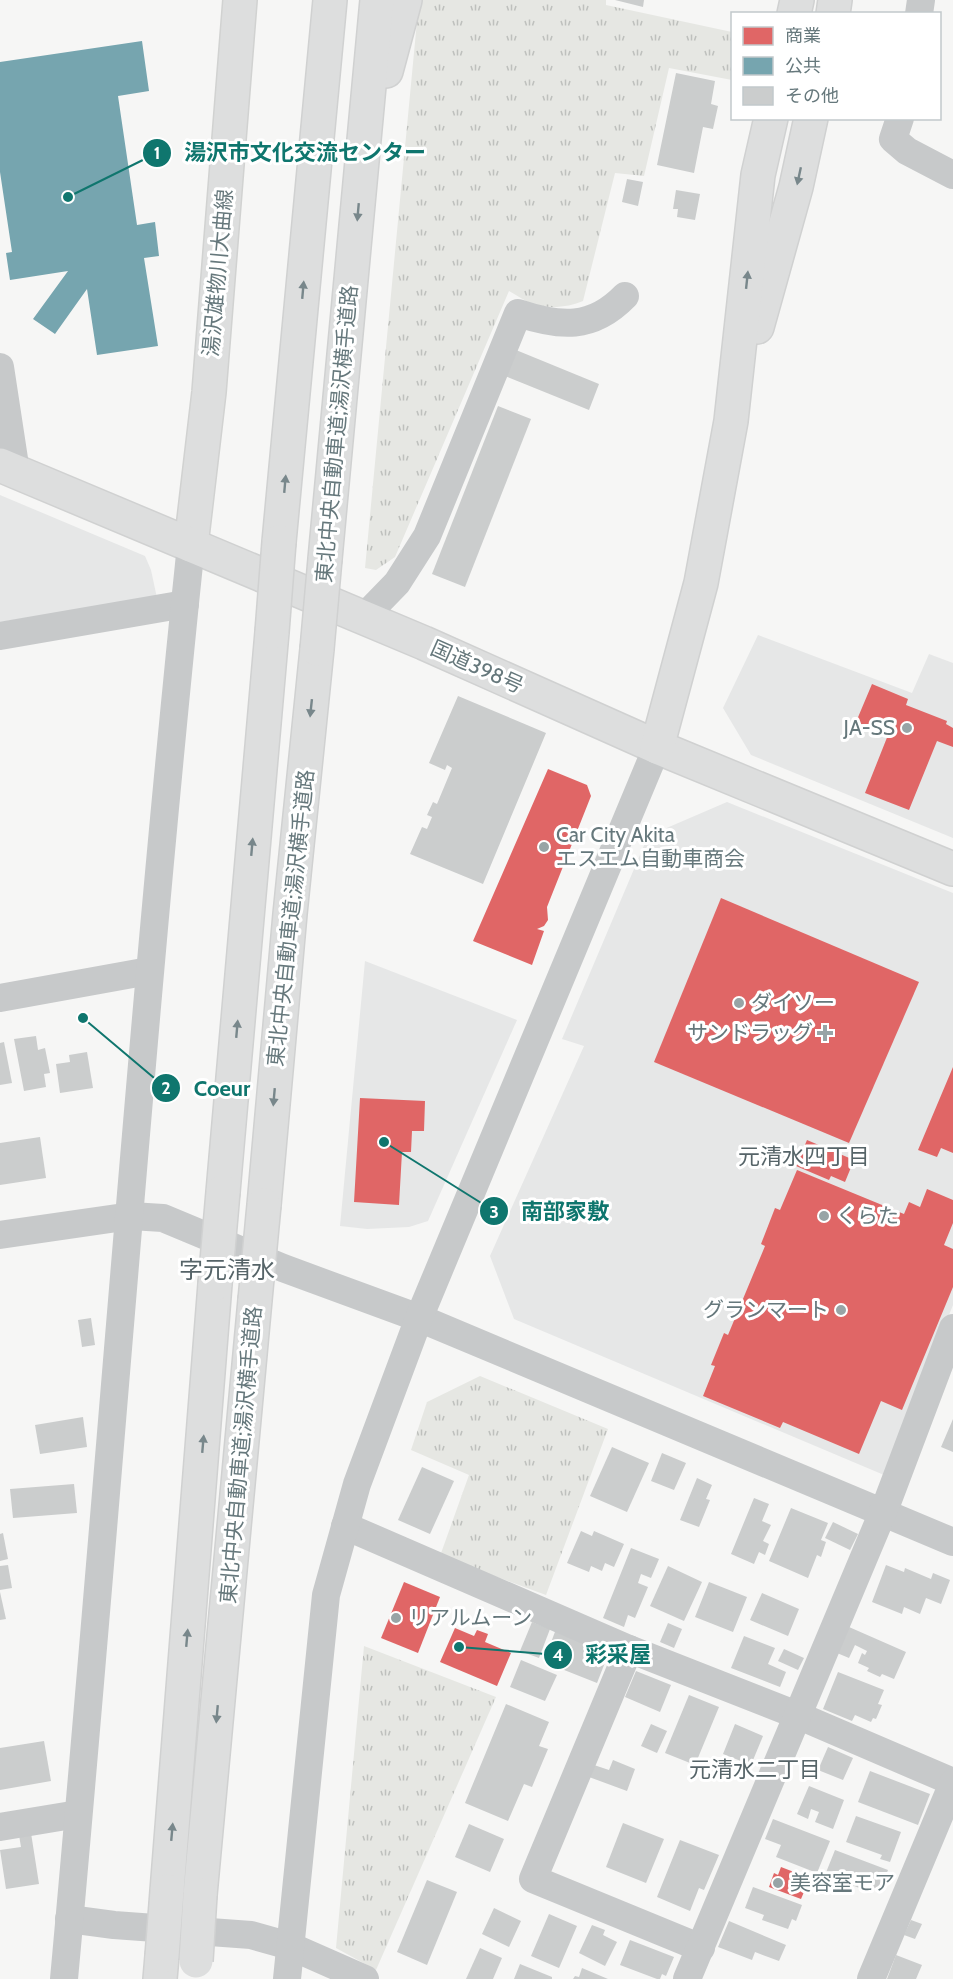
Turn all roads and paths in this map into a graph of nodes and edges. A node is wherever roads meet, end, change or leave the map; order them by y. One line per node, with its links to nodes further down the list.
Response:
1 (240, 0): 16 (main road, 湯沢雄物川大曲線)
2 (320, 0): 6 (main road)
3 (330, 0): 6 (main road, 東北中央自動車道;湯沢横手道路)
4 (377, 0): 10 (main road, 東北中央自動車道;湯沢横手道路)
5 (405, 0): 10 (main road)
6 (322, 88): 39 (main road, 東北中央自動車道;湯沢横手道路, one-way to 6, bridge)
7 (771, 120): 14 (main road, one-way to 7)
8 (812, 120): 14 (main road, one-way to 14)
9 (899, 120): 11 (street)
10 (363, 154): 40 (main road, 東北中央自動車道;湯沢横手道路, one-way to 40, bridge)
11 (953, 175)
12 (625, 296): 18 (street)
13 (0, 367): 15 (street)
14 (731, 421): 20 (main road)
15 (8, 469): 16 (main road, 国道398号)
16 (191, 544): 17 (street); 18 (main road, 国道398号)
17 (185, 604): 19 (street); 22 (street)
18 (363, 618): 20 (main road, 国道398号)
19 (0, 636)
20 (657, 747): 21 (main road, 国道398号); 26 (street)
21 (953, 869)
22 (149, 971): 23 (street); 24 (street)
23 (0, 998)
24 (131, 1216): 25 (street); 26 (street); 34 (street)
25 (0, 1235)
26 (419, 1318): 28 (street); 29 (street)
27 (953, 1329): 28 (street)
28 (881, 1513): 30 (street); 32 (street)
29 (345, 1526): 31 (street); 37 (street)
30 (953, 1542)
31 (629, 1649): 32 (street); 38 (street)
32 (797, 1715): 33 (street); 38 (street)
33 (953, 1782): 45 (street)
34 (78, 1814): 35 (street); 36 (street)
35 (0, 1827)
36 (69, 1919): 37 (street); 41 (street)
37 (290, 1946): 42 (street); 43 (street)
38 (700, 1948): 44 (street)
39 (161, 1967)
40 (195, 1970)
41 (64, 1979)
42 (287, 1979)
43 (365, 1979)
44 (687, 1979)
45 (871, 1979)

